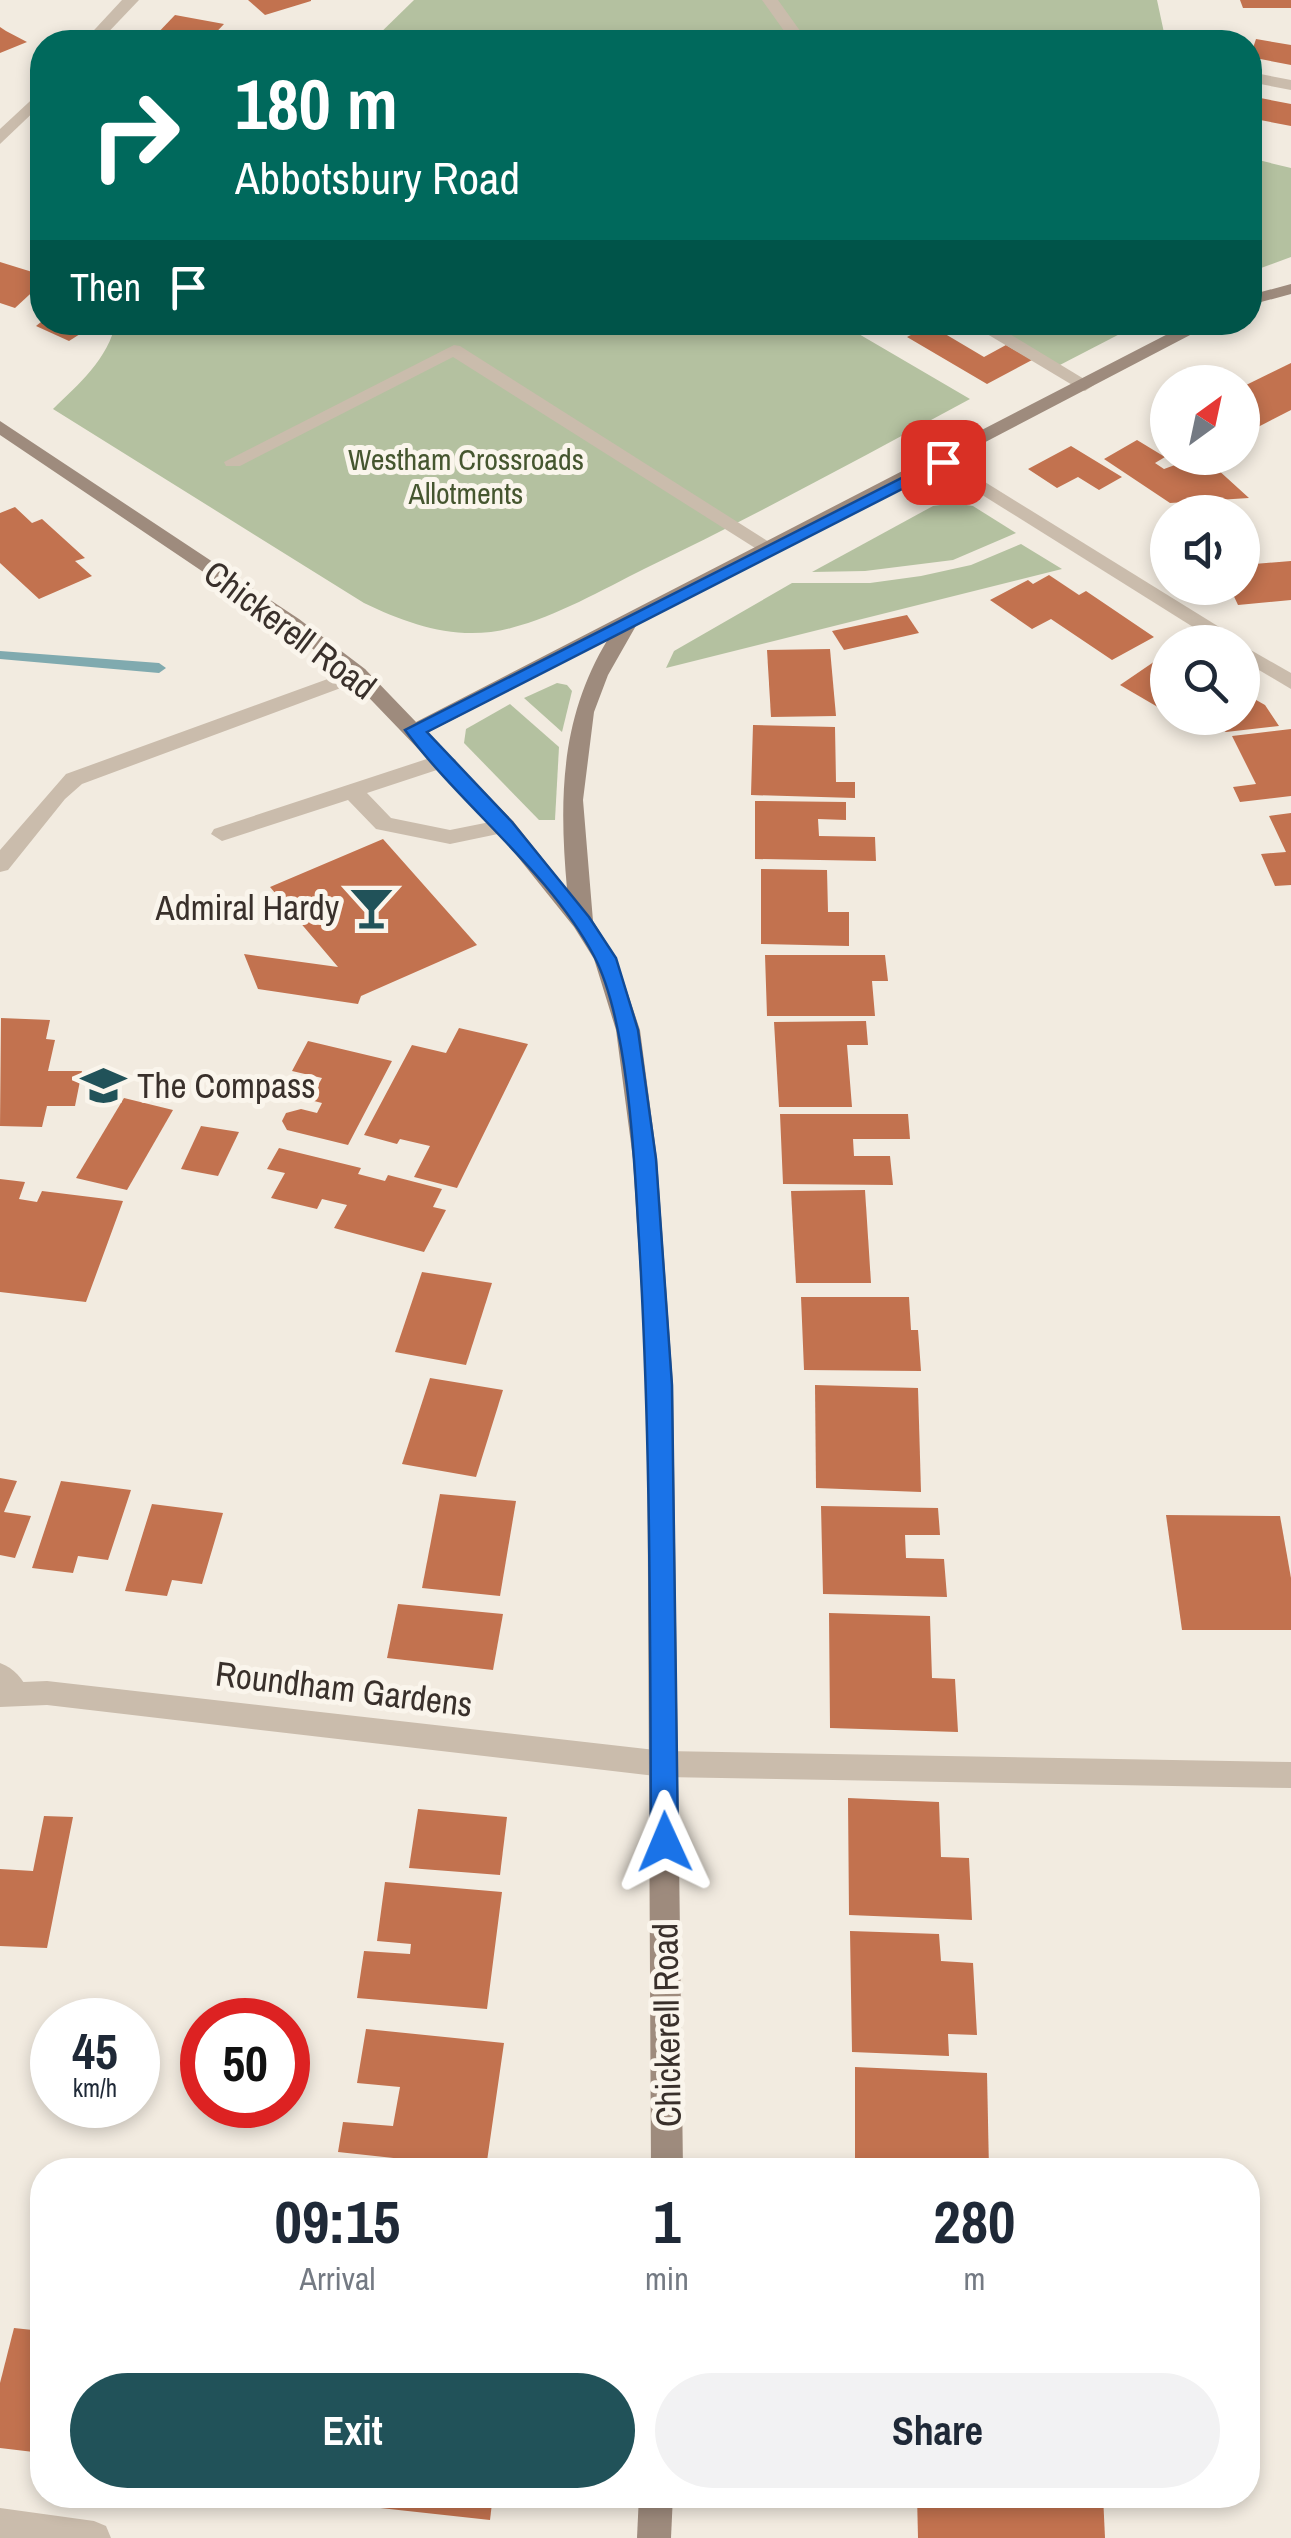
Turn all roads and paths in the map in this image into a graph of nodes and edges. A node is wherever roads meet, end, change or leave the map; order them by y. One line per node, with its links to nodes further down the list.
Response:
1 (130, 0): 3 (street)
2 (770, 0): 4 (street)
3 (102, 30)
4 (791, 30)
5 (1262, 79): 6 (street)
6 (1291, 85)
7 (0, 103): 8 (street)
8 (29, 109): 9 (street)
9 (0, 139)
10 (1291, 289): 11 (main road)
11 (1262, 297)
12 (999, 335): 14 (street)
13 (1181, 335): 14 (main road)
14 (1085, 384): 17 (main road)
15 (0, 427): 22 (main road, Chickerell Road)
16 (233, 462): 18 (street)
17 (943, 462): 18 (main road); 20 (street)
18 (770, 549): 19 (main road)
19 (628, 622): 24 (main road); 30 (main road)
20 (1203, 625)
21 (1260, 662): 23 (street)
22 (358, 674): 24 (main road, Chickerell Road); 29 (street)
23 (1291, 682)
24 (415, 730): 25 (main road, Chickerell Road)
25 (445, 760): 26 (street); 27 (main road, Chickerell Road)
26 (352, 792): 27 (street); 28 (street)
27 (505, 826): 30 (main road, Chickerell Road)
28 (222, 834)
29 (0, 865)
30 (582, 922): 32 (main road, Chickerell Road)
31 (5, 1687): 32 (street, Roundham Gardens)
32 (664, 1764): 33 (street, Roundham Gardens); 34 (main road, Chickerell Road)
33 (1291, 1775)
34 (667, 2158)
35 (655, 2508): 38 (main road)
36 (0, 2525): 37 (street)
37 (94, 2538)
38 (654, 2538)

